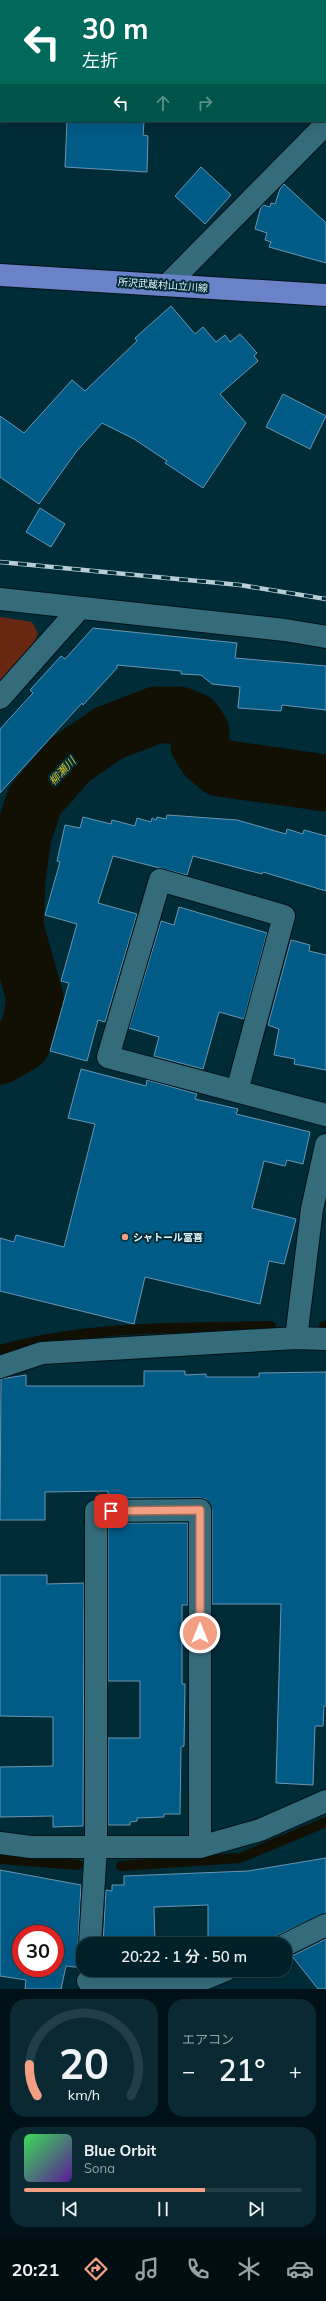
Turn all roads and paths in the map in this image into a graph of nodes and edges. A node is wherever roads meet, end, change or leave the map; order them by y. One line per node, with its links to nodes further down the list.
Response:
1 (326, 124): 3 (street)
2 (0, 275): 3 (main road, 所沢武蔵村山立川線)
3 (168, 285): 4 (main road, 所沢武蔵村山立川線)
4 (326, 295)
5 (0, 599): 6 (street)
6 (80, 608): 7 (street); 8 (street)
7 (326, 637)
8 (0, 698)
9 (237, 1091): 9 (street); 10 (street)
10 (326, 1115)
11 (326, 1145): 12 (street)
12 (296, 1338): 13 (street); 14 (street)
13 (326, 1339)
14 (0, 1367)
15 (326, 1801): 18 (street)
16 (0, 1843): 17 (street)
17 (96, 1847): 18 (street); 18 (street); 20 (street)
18 (200, 1847)
19 (326, 1926): 21 (street)
20 (90, 1937)
21 (292, 1942)
22 (208, 1977): 23 (street)
23 (86, 1980)

